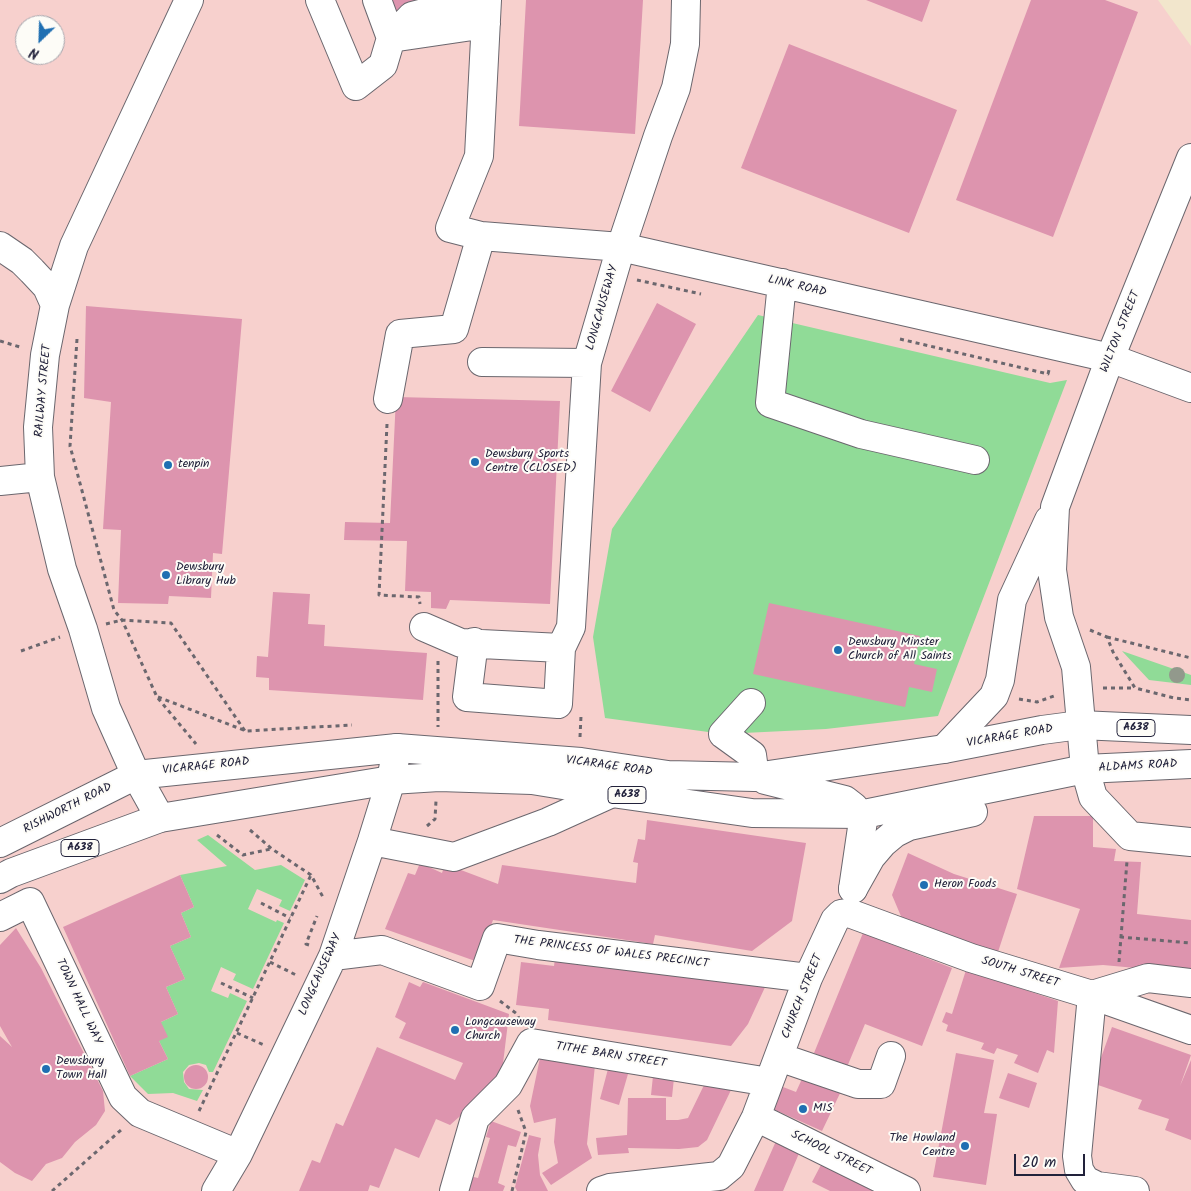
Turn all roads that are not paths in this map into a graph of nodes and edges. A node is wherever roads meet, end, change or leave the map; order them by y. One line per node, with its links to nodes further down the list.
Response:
1 (189, 0): 13 (main road, RAILWAY STREET)
2 (320, 0): 7 (main road)
3 (376, 0): 7 (main road)
4 (686, 0): 11 (main road, LONGCAUSEWAY)
5 (452, 6): 7 (main road)
6 (487, 12): 7 (main road); 9 (main road, LINK ROAD)
7 (391, 38)
8 (1191, 158): 14 (main road, WILTON STREET)
9 (481, 236): 11 (main road, LINK ROAD); 18 (main road)
10 (0, 246): 13 (main road)
11 (622, 247): 12 (main road, LINK ROAD); 16 (main road, LONGCAUSEWAY)
12 (782, 283): 14 (main road, LINK ROAD); 19 (main road)
13 (55, 305): 20 (main road, RAILWAY STREET)
14 (1110, 358): 17 (main road, LINK ROAD); 22 (main road, WILTON STREET)
15 (482, 362): 16 (main road)
16 (587, 363): 24 (main road, LONGCAUSEWAY)
17 (1191, 388)
18 (388, 399)
19 (975, 460)
20 (40, 477): 21 (main road); 33 (main road, RAILWAY STREET)
21 (0, 481)
22 (1055, 507): 27 (main road, WILTON STREET); 30 (main road, WILTON STREET)
23 (431, 629): 25 (main road)
24 (566, 637): 25 (main road); 25 (main road, LONGCAUSEWAY)
25 (474, 642)
26 (751, 703): 34 (main road)
27 (1080, 725): 28 (main road, A638); 30 (main road, VICARAGE ROAD / A638); 32 (main road, WILTON STREET)
28 (1191, 730)
29 (397, 748): 33 (main road, VICARAGE ROAD / A638); 34 (main road, VICARAGE ROAD / A638); 35 (main road, LONGCAUSEWAY)
30 (944, 749): 34 (main road, VICARAGE ROAD / A638)
31 (1191, 764): 32 (main road, ALDAMS ROAD / A638)
32 (1085, 769): 36 (main road, VICARAGE ROAD / A638); 42 (main road, WILTON STREET)
33 (136, 775): 39 (main road, RAILWAY STREET); 41 (main road, RISHWORTH ROAD / A638)
34 (755, 778): 38 (main road)
35 (391, 780): 37 (main road, VICARAGE ROAD / A638); 39 (main road, VICARAGE ROAD / A638); 40 (main road, LONGCAUSEWAY)
36 (1016, 784): 38 (main road, VICARAGE ROAD / A638); 44 (main road, CHURCH STREET)
37 (612, 793): 38 (main road, VICARAGE ROAD / A638); 40 (main road)
38 (864, 814): 44 (main road)
39 (160, 818): 43 (main road, A638)
40 (372, 841): 46 (main road, LONGCAUSEWAY)
41 (0, 842)
42 (1191, 842)
43 (0, 879)
44 (851, 901): 47 (main road, CHURCH STREET); 49 (main road, SOUTH STREET)
45 (0, 917): 54 (main road, TOWN HALL WAY)
46 (333, 956): 47 (main road, THE PRINCESS OF WALES PRECINCT); 54 (main road, LONGCAUSEWAY)
47 (808, 978): 52 (main road, CHURCH STREET)
48 (1191, 983): 49 (main road)
49 (1092, 996): 50 (main road, SOUTH STREET); 60 (main road)
50 (1191, 1030)
51 (891, 1056): 52 (main road, TITHE BARN STREET)
52 (774, 1069): 53 (main road, CHURCH STREET); 57 (main road, TITHE BARN STREET)
53 (756, 1117): 55 (main road, CHURCH STREET); 59 (main road, SCHOOL STREET)
54 (238, 1154): 56 (main road, LONGCAUSEWAY)
55 (719, 1184): 58 (main road)
56 (216, 1191)
57 (454, 1191)
58 (601, 1191)
59 (906, 1191)
60 (1135, 1191)

